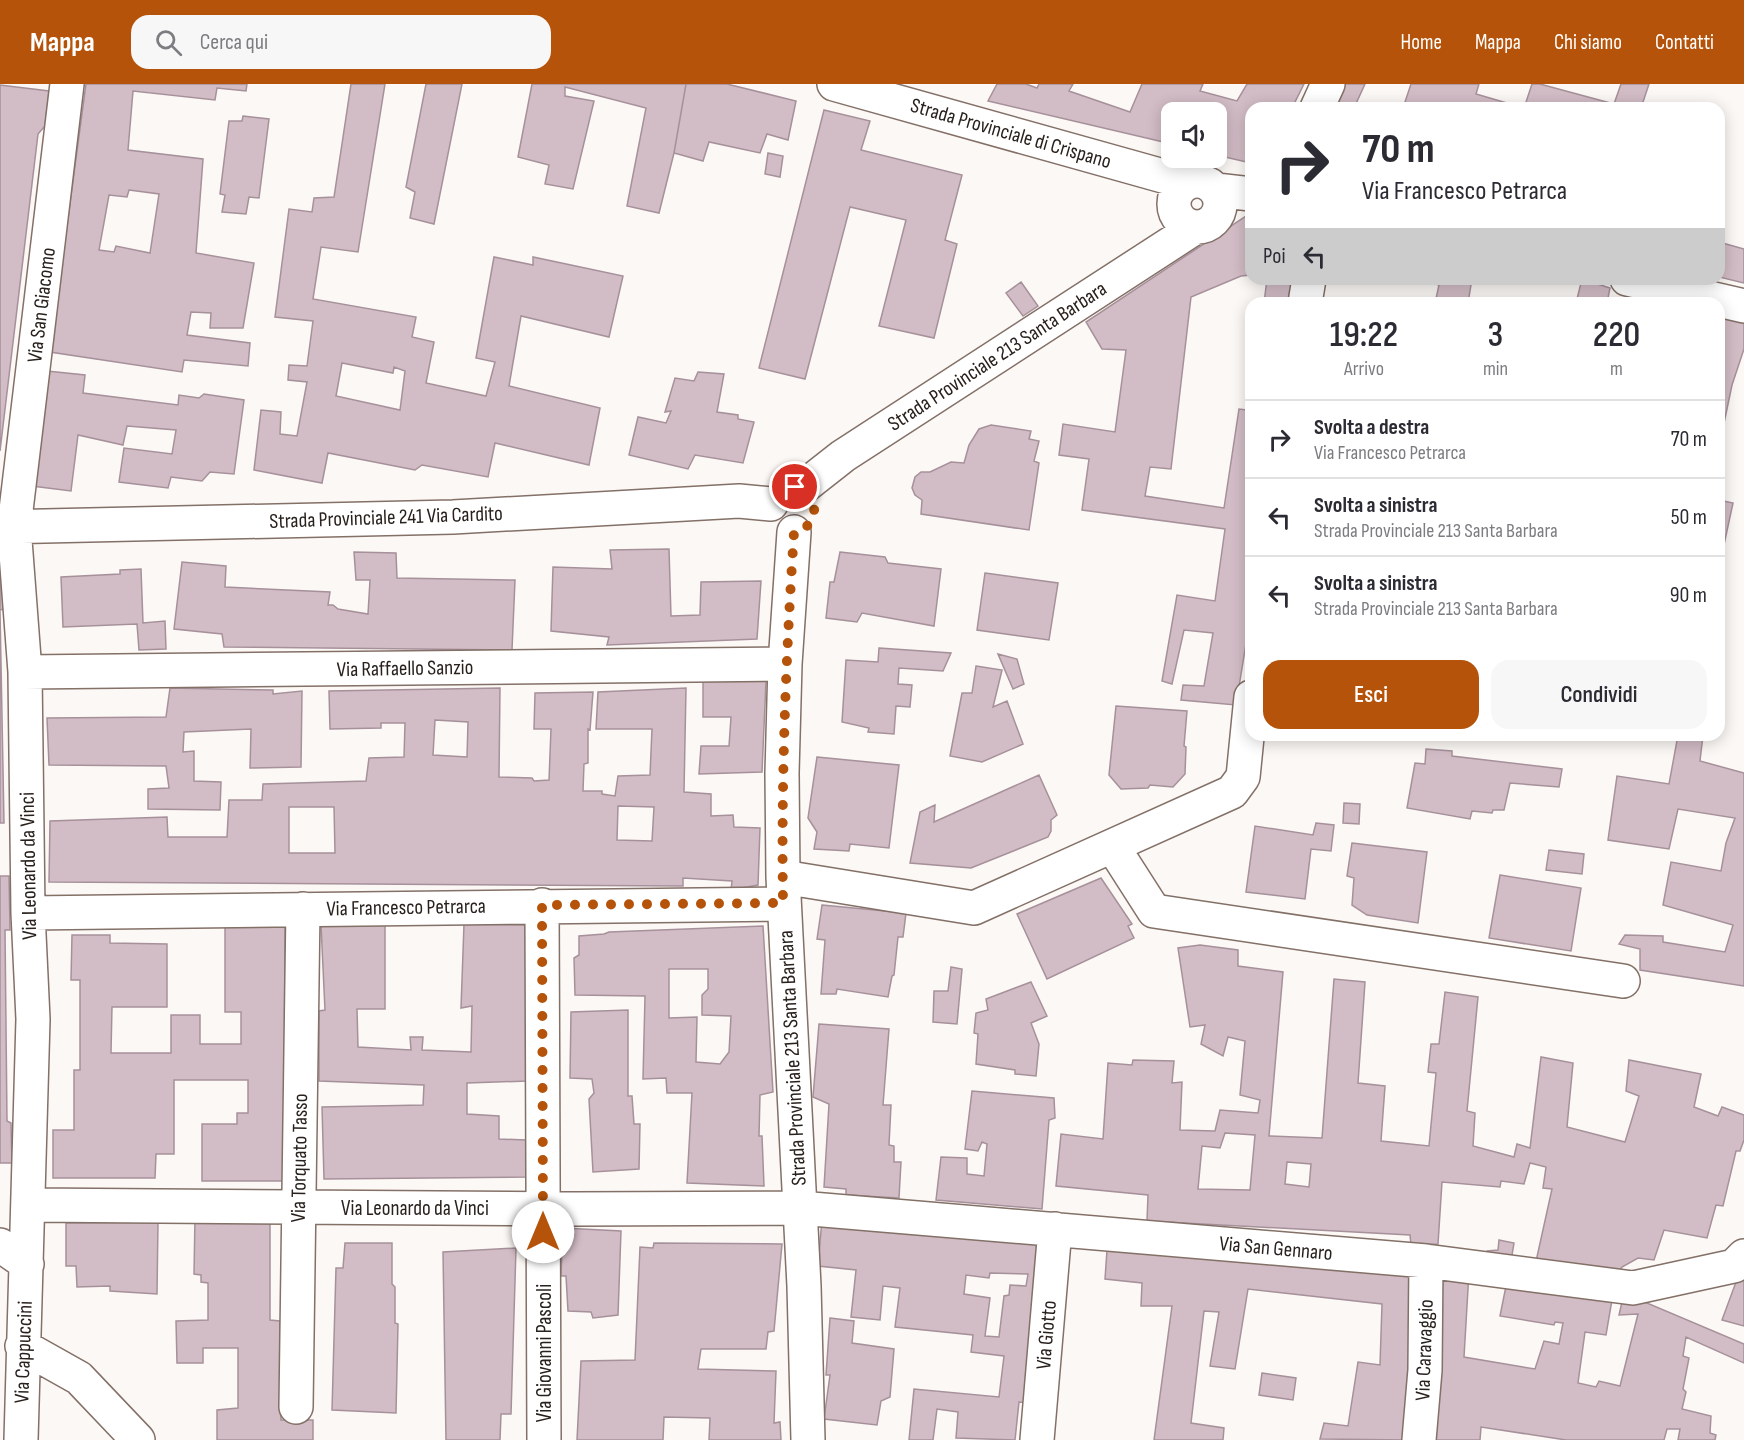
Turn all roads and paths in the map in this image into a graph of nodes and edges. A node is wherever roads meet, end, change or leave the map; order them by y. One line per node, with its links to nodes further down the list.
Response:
1 (67, 84): 13 (street, Via San Giacomo)
2 (834, 84): 5 (street, Strada Provinciale di Crispano)
3 (1328, 84): 4 (street)
4 (1320, 102)
5 (1202, 186): 6 (street, Strada Provinciale di Crispano); 11 (street, Strada Provinciale 213 Santa Barbara)
6 (1245, 193)
7 (1653, 285): 8 (street)
8 (1705, 297)
9 (1725, 302): 10 (street)
10 (1744, 306)
11 (801, 489): 12 (street, Strada Provinciale 213 Santa Barbara); 14 (street)
12 (771, 504): 13 (street, Strada Provinciale 241 Via Cardito); 14 (street)
13 (7, 527): 16 (street, Via Leonardo da Vinci)
14 (794, 532): 15 (street, Strada Provinciale 213 Santa Barbara)
15 (785, 664): 16 (street, Via Raffaello Sanzio); 19 (street, Strada Provinciale 213 Santa Barbara)
16 (25, 672): 22 (street, Via Leonardo da Vinci)
17 (1247, 741): 18 (street, Via Francesco Petrarca)
18 (1113, 847): 19 (street, Via Francesco Petrarca); 23 (street)
19 (783, 890): 20 (street, Via Francesco Petrarca); 26 (street, Strada Provinciale 213 Santa Barbara)
20 (542, 905): 21 (street, Via Francesco Petrarca); 27 (street, Via Giovanni Pascoli)
21 (303, 909): 22 (street, Via Francesco Petrarca); 25 (street, Via Torquato Tasso)
22 (28, 913): 24 (street, Via Leonardo da Vinci)
23 (1623, 981)
24 (29, 1205): 25 (street, Via Leonardo da Vinci); 32 (street, Via Leonardo da Vinci)
25 (299, 1207): 27 (street, Via Leonardo da Vinci); 34 (street, Via Torquato Tasso)
26 (800, 1208): 27 (street, Via Leonardo da Vinci); 28 (street, Via San Gennaro); 38 (street, Strada Provinciale 213 Santa Barbara)
27 (543, 1209): 37 (street, Via Giovanni Pascoli)
28 (1055, 1229): 31 (street, Via San Gennaro); 39 (street, Via Giotto)
29 (0, 1245): 32 (street)
30 (1744, 1256): 31 (street, Via San Gennaro)
31 (1426, 1261): 40 (street, Via Caravaggio)
32 (27, 1264): 33 (street, Via Cappuccini)
33 (22, 1346): 35 (street, Via Cappuccini); 36 (street)
34 (296, 1407)
35 (21, 1440)
36 (138, 1440)
37 (544, 1440)
38 (808, 1440)
39 (1037, 1440)
40 (1419, 1440)

